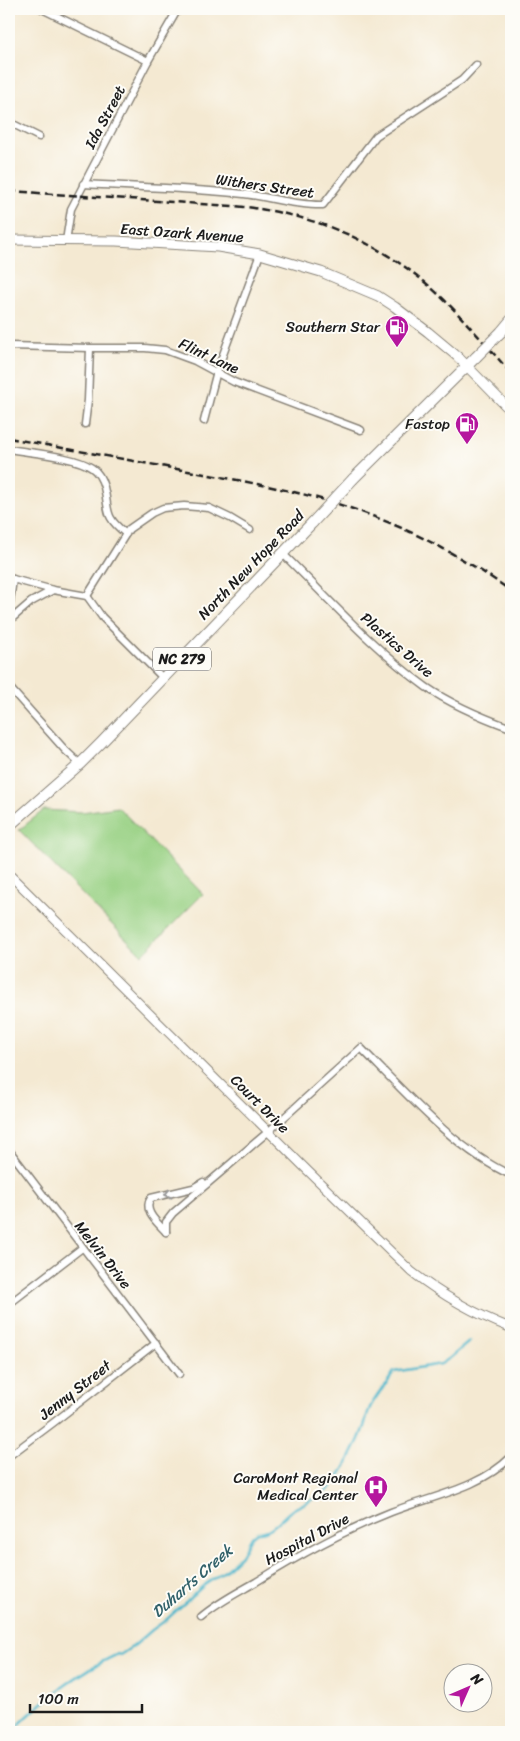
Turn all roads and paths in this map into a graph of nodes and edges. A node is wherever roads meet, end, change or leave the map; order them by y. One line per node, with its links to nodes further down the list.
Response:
1 (42, 9): 3 (street)
2 (178, 9): 3 (street, Ida Street)
3 (148, 61): 7 (street, Ida Street)
4 (476, 65): 7 (street, Withers Street)
5 (9, 122): 6 (street)
6 (39, 137)
7 (84, 184): 9 (street, Ida Street)
8 (9, 240): 9 (main road, East Ozark Avenue)
9 (66, 241): 10 (main road, East Ozark Avenue)
10 (260, 254): 14 (main road, East Ozark Avenue); 15 (street)
11 (511, 320): 14 (main road, North New Hope Road / NC 279, bridge)
12 (9, 346): 13 (street, Flint Lane)
13 (90, 348): 15 (street, Flint Lane); 18 (street)
14 (467, 366): 16 (main road, East Ozark Avenue); 23 (main road, North New Hope Road / NC 279, bridge)
15 (217, 372): 17 (street); 19 (street, Flint Lane)
16 (511, 411)
17 (204, 421)
18 (85, 424)
19 (361, 430)
20 (9, 449): 22 (street)
21 (250, 530): 22 (street)
22 (126, 534): 26 (street)
23 (284, 554): 29 (main road, North New Hope Road / NC 279); 31 (street, Plastics Drive)
24 (11, 579): 25 (street); 27 (street)
25 (53, 590): 26 (street); 28 (street)
26 (87, 596): 29 (street)
27 (9, 609)
28 (9, 621)
29 (163, 678): 32 (main road, North New Hope Road / NC 279)
30 (9, 687): 32 (street)
31 (511, 728)
32 (80, 764): 33 (main road, North New Hope Road / NC 279)
33 (9, 826)
34 (9, 874): 35 (street, Court Drive)
35 (269, 1131): 37 (street); 38 (street); 41 (street, Court Drive)
36 (9, 1150): 39 (street, Melvin Drive)
37 (511, 1175)
38 (214, 1177): 38 (street, one-way to 38)
39 (82, 1248): 40 (street); 42 (street, Melvin Drive)
40 (9, 1304)
41 (511, 1328)
42 (156, 1343): 43 (street, Melvin Drive); 44 (street, Jenny Street)
43 (179, 1374)
44 (9, 1456)
45 (511, 1457): 46 (street, Hospital Drive)
46 (201, 1616)

